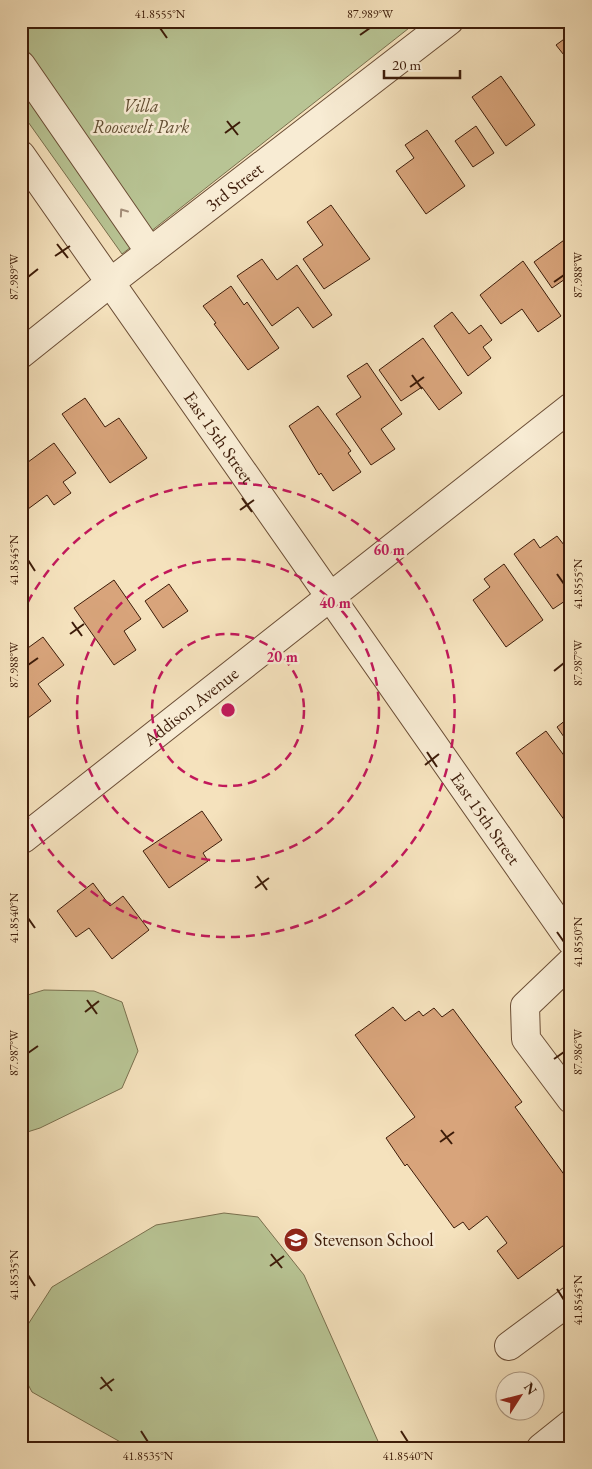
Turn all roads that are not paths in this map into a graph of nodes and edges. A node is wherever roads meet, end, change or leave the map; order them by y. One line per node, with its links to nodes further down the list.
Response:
1 (448, 21): 4 (street, 3rd Street)
2 (21, 65): 4 (street, one-way to 2)
3 (21, 155): 5 (street, East 15th Street)
4 (150, 252): 5 (street, 3rd Street)
5 (111, 282): 6 (street, 3rd Street); 8 (street, East 15th Street)
6 (21, 354)
7 (571, 407): 8 (street, Addison Avenue)
8 (330, 596): 9 (street, Addison Avenue); 10 (street, East 15th Street)
9 (23, 838)
10 (566, 925)
11 (571, 962): 12 (street)
12 (571, 1099)
13 (571, 1300): 14 (street)
14 (509, 1346)
15 (571, 1424): 16 (street)
16 (541, 1448)

